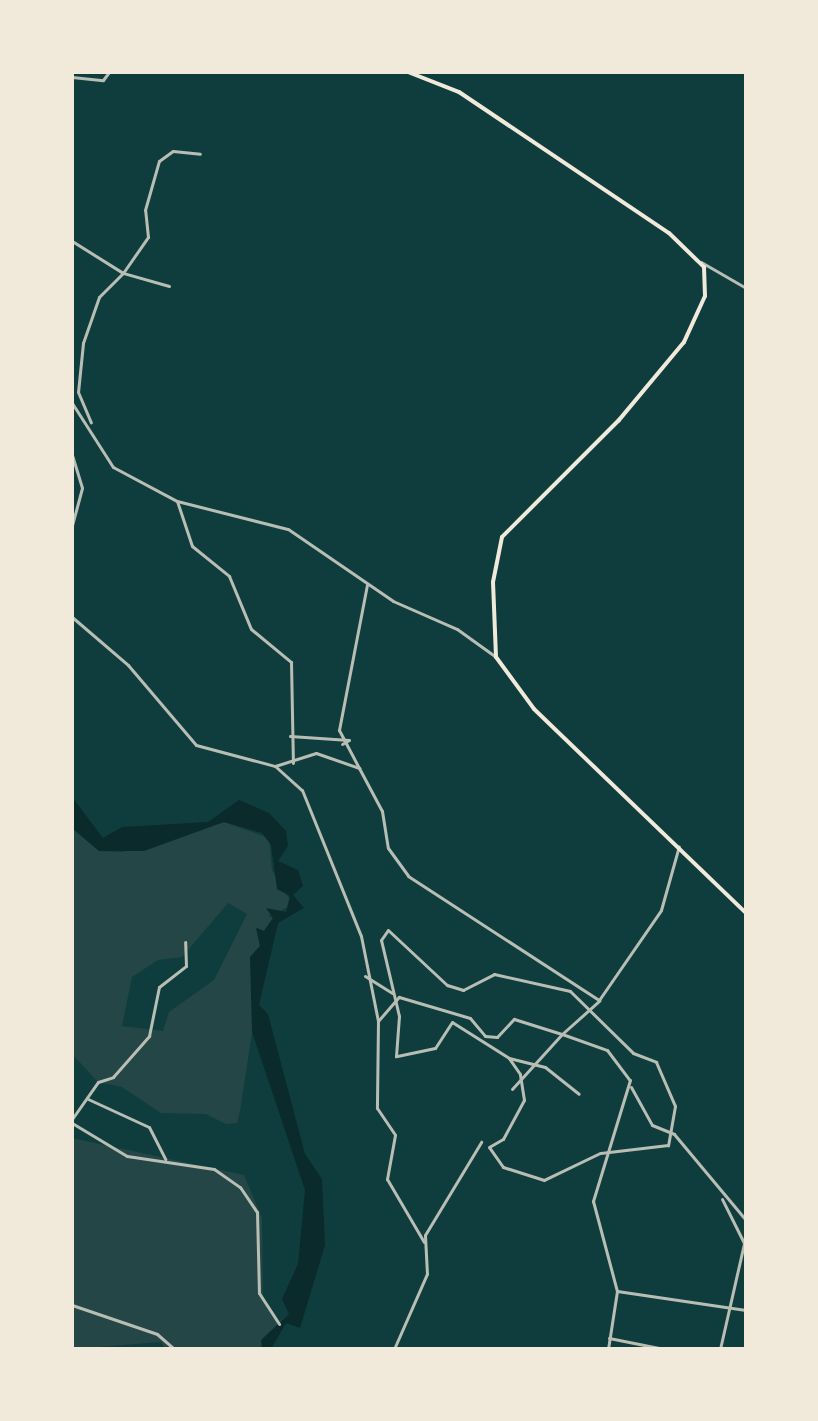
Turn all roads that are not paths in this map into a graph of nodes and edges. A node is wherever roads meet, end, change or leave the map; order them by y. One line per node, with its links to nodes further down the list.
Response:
1 (109, 72): 3 (street)
2 (408, 72): 6 (main road)
3 (72, 77)
4 (200, 154): 7 (street)
5 (72, 241): 7 (street)
6 (701, 262): 9 (street); 17 (main road)
7 (123, 273): 8 (street); 11 (street)
8 (169, 286)
9 (746, 288)
10 (72, 403): 11 (street)
11 (92, 425): 13 (street)
12 (72, 455): 14 (street)
13 (177, 501): 15 (street); 18 (street)
14 (72, 525)
15 (367, 584): 17 (street); 19 (street)
16 (72, 617): 21 (street)
17 (496, 657): 23 (main road)
18 (289, 736): 19 (street); 20 (street)
19 (342, 744): 22 (street)
20 (293, 763): 21 (street); 22 (street)
21 (275, 766): 26 (street)
22 (359, 768): 28 (street)
23 (679, 846): 24 (main road); 28 (street)
24 (746, 913)
25 (185, 942): 37 (street)
26 (365, 976): 27 (street); 29 (street)
27 (399, 997): 29 (street); 30 (street)
28 (599, 1000): 30 (street)
29 (378, 1021): 43 (street)
30 (562, 1034): 32 (street); 34 (street)
31 (509, 1058): 32 (street); 33 (street); 33 (street)
32 (534, 1063): 33 (street); 36 (street)
33 (520, 1074): 35 (street)
34 (631, 1087): 41 (street); 46 (street)
35 (512, 1089)
36 (579, 1094)
37 (88, 1099): 38 (street); 40 (street)
38 (72, 1121): 50 (street)
39 (481, 1142): 43 (street)
40 (165, 1159)
41 (722, 1199): 42 (street); 44 (street)
42 (746, 1220)
43 (424, 1242): 53 (street)
44 (739, 1269): 45 (street); 48 (street)
45 (746, 1272)
46 (617, 1291): 48 (street); 51 (street)
47 (72, 1305): 52 (street)
48 (729, 1308): 49 (street); 56 (street)
49 (746, 1310)
50 (279, 1324)
51 (609, 1338): 54 (street); 55 (street)
52 (174, 1349)
53 (394, 1349)
54 (608, 1349)
55 (664, 1349)
56 (720, 1349)

